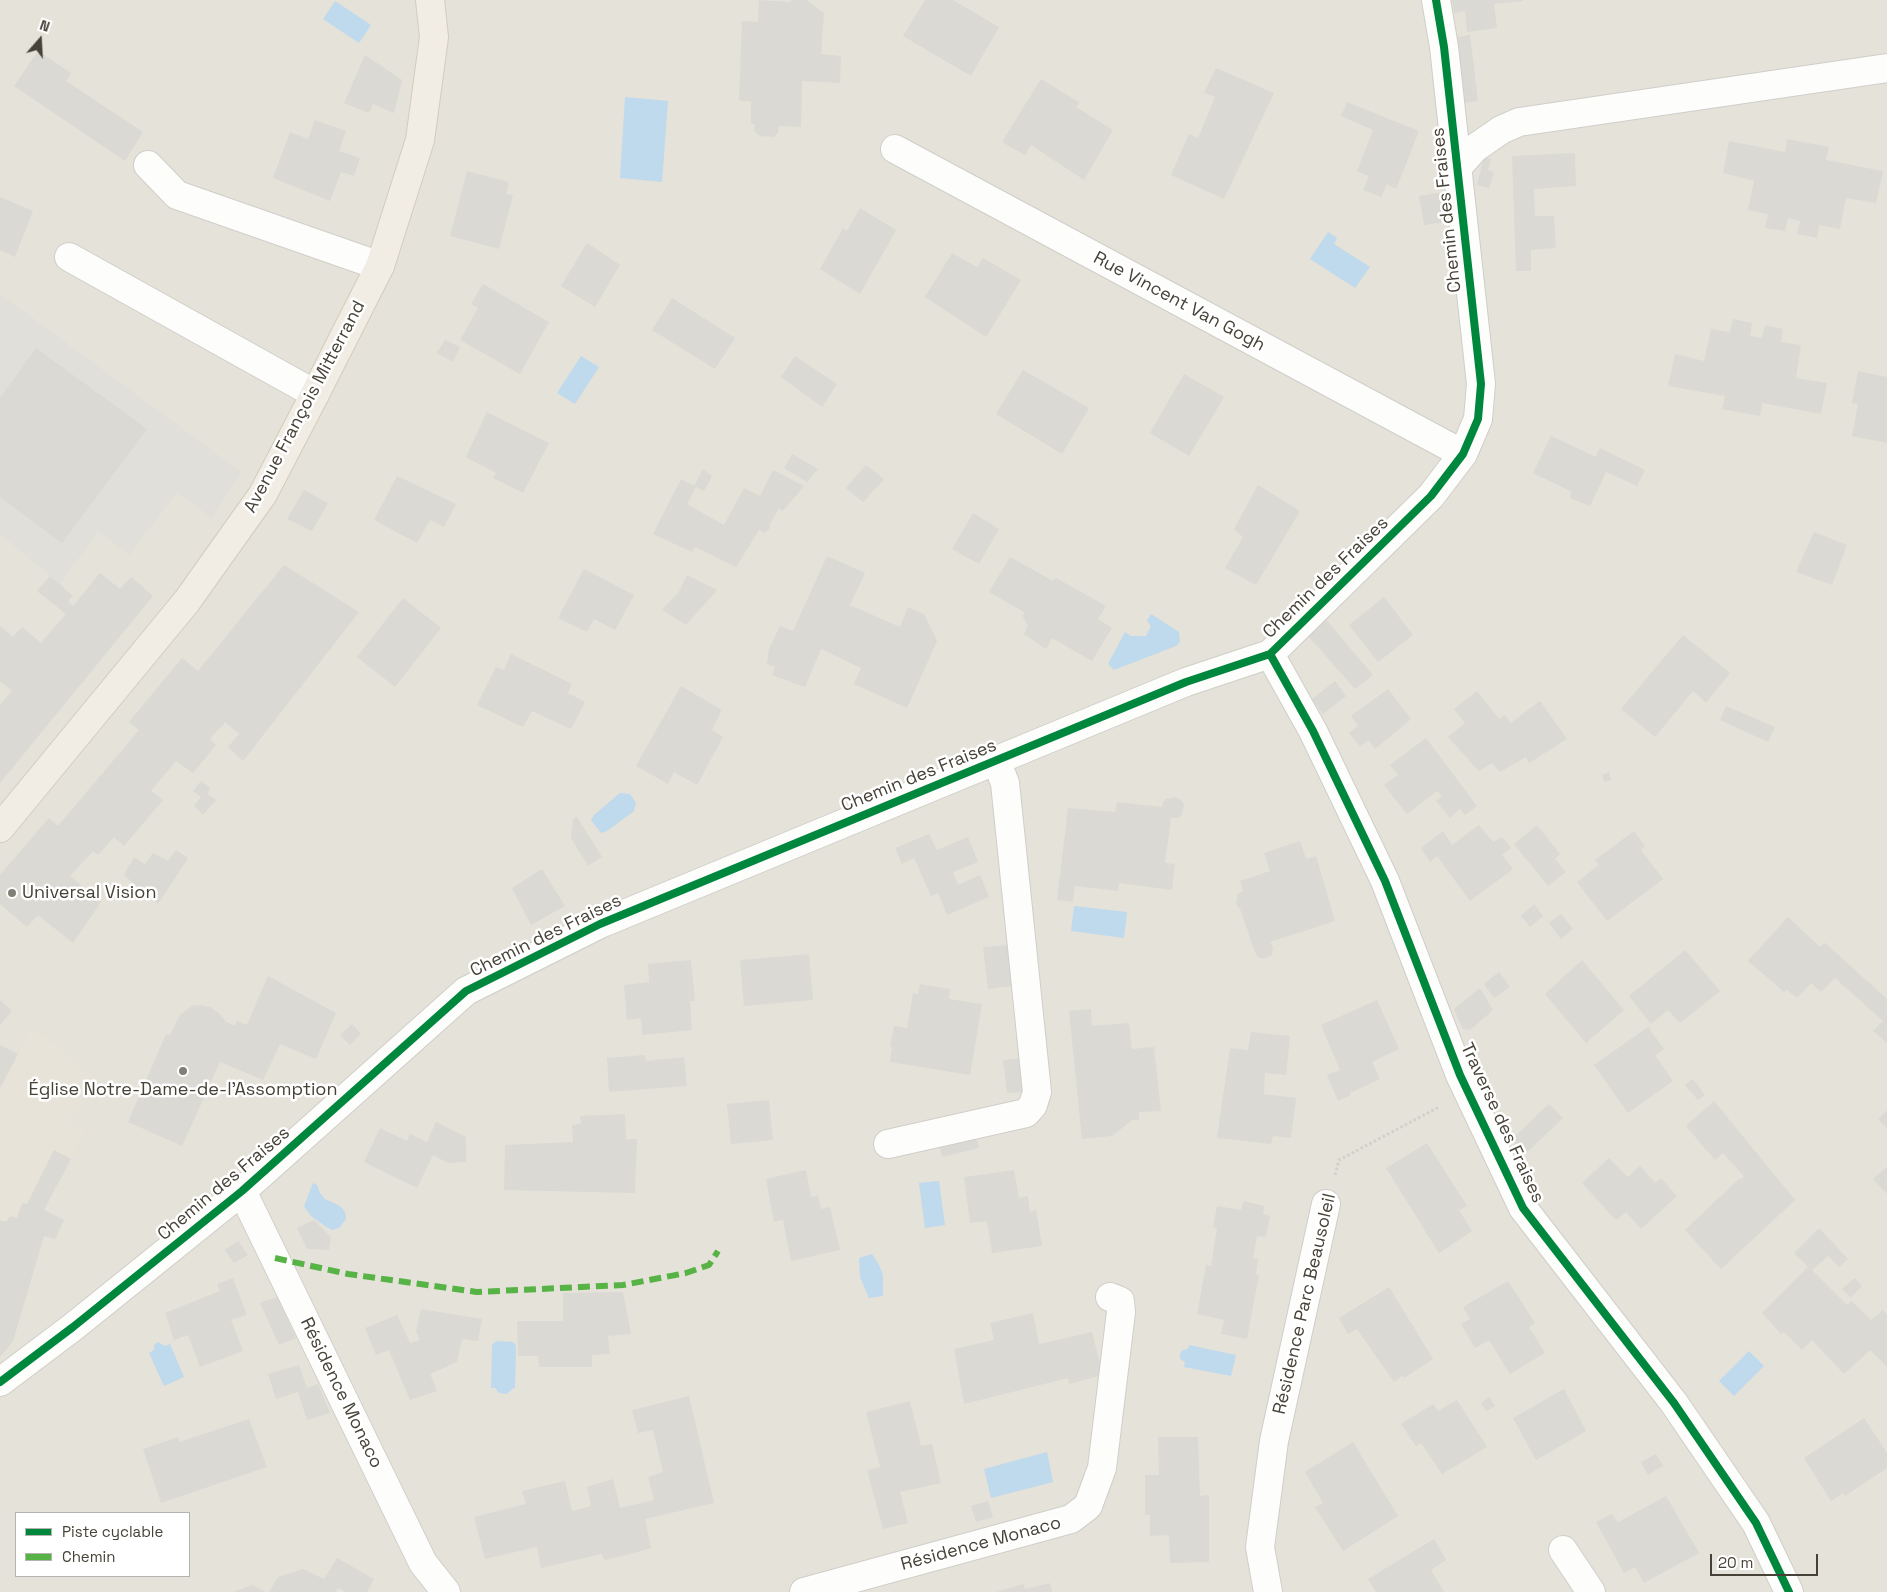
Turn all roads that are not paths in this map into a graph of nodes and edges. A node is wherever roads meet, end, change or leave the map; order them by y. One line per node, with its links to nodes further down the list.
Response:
1 (430, 0): 8 (main road, Avenue François Mitterrand)
2 (1436, 0): 6 (street, Chemin des Fraises)
3 (1887, 68): 6 (street)
4 (895, 149): 10 (street, Rue Vincent Van Gogh)
5 (148, 165): 8 (street)
6 (1457, 168): 10 (street, Chemin des Fraises)
7 (69, 257): 9 (street)
8 (380, 266): 9 (main road, Avenue François Mitterrand)
9 (314, 394): 13 (main road, Avenue François Mitterrand)
10 (1463, 454): 11 (street, Chemin des Fraises)
11 (1270, 654): 12 (street, Chemin des Fraises); 24 (street, Traverse des Fraises)
12 (996, 760): 14 (street); 15 (street, Chemin des Fraises)
13 (0, 828)
14 (888, 1144)
15 (242, 1191): 18 (street, Chemin des Fraises); 20 (street, Résidence Monaco)
16 (1326, 1204): 22 (street, Résidence Parc Beausoleil)
17 (1110, 1297): 21 (street, Résidence Monaco)
18 (0, 1382)
19 (1564, 1550): 23 (street)
20 (446, 1592)
21 (804, 1592)
22 (1268, 1592)
23 (1591, 1592)
24 (1789, 1592)

